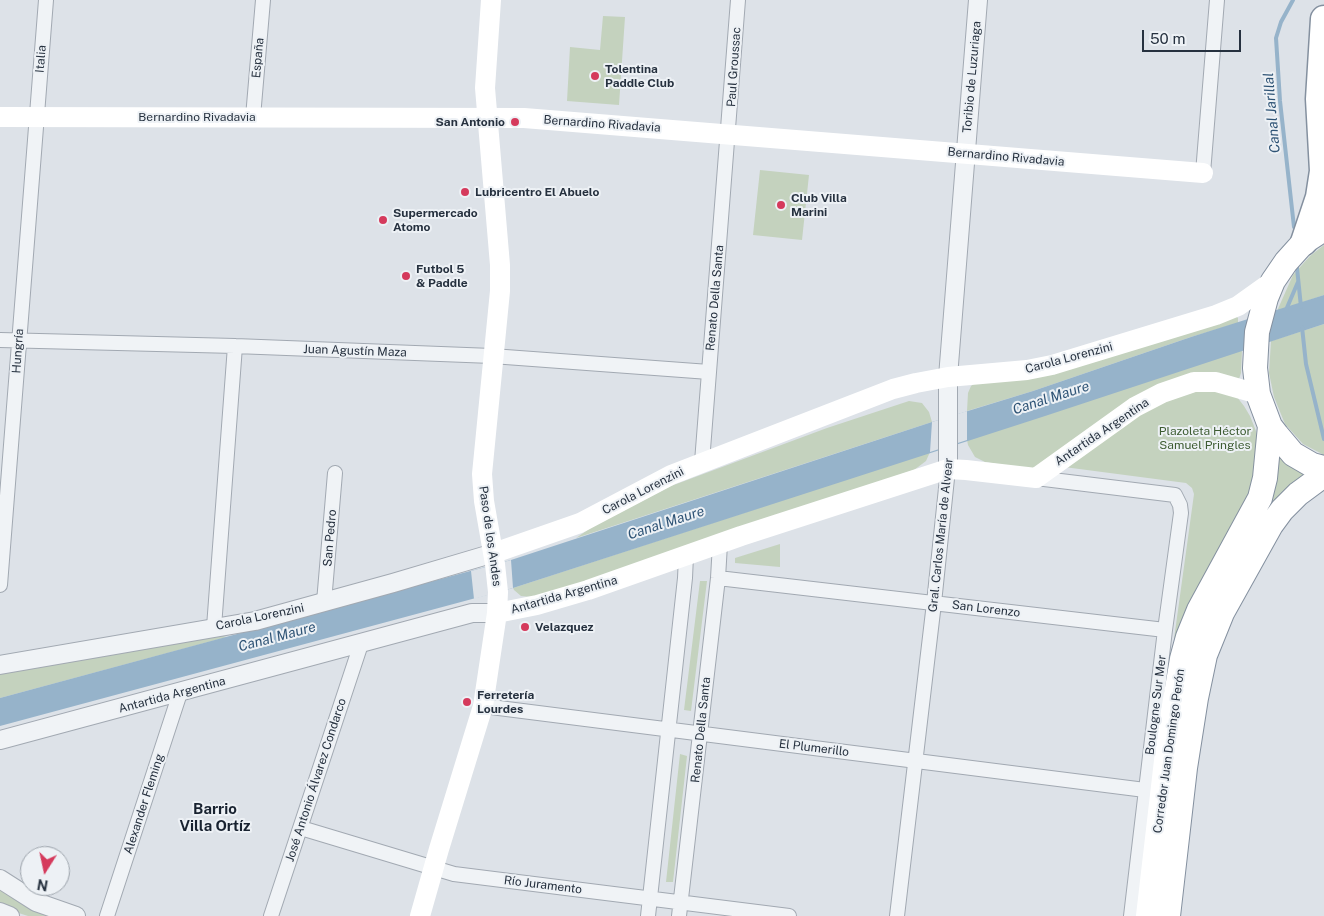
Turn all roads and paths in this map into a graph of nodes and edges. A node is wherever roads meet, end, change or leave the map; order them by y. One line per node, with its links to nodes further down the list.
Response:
1 (46, 0): 10 (street, Italia)
2 (263, 0): 9 (street, España)
3 (490, 0): 11 (main road, Paso de los Andes)
4 (738, 0): 12 (street, Paul Groussac)
5 (978, 0): 13 (street, Toribio de Luzuriaga)
6 (1217, 0): 14 (street)
7 (1324, 19): 15 (highway)
8 (0, 117): 10 (main road, Bernardino Rivadavia)
9 (253, 117): 10 (main road, Bernardino Rivadavia); 11 (main road, Bernardino Rivadavia)
10 (36, 118): 18 (street, Hungría)
11 (488, 118): 12 (main road, Bernardino Rivadavia); 20 (main road, Paso de los Andes)
12 (729, 134): 13 (main road, Bernardino Rivadavia); 21 (street, Renato Della Santa)
13 (966, 154): 14 (main road, Bernardino Rivadavia); 22 (street, Gral. Carlos María de Alvear)
14 (1203, 173)
15 (1314, 236): 16 (highway)
16 (1272, 281): 22 (main road, Carola Lorenzini); 23 (highway)
17 (0, 340): 18 (street, Juan Agustín Maza)
18 (19, 341): 19 (street, Juan Agustín Maza); 32 (street, Hungría)
19 (235, 346): 20 (street, Juan Agustín Maza); 41 (street)
20 (492, 356): 21 (street, Juan Agustín Maza); 35 (main road, Paso de los Andes)
21 (709, 372): 25 (street, Renato Della Santa)
22 (948, 377): 25 (main road, Carola Lorenzini); 27 (street, Gral. Carlos María de Alvear)
23 (1258, 394): 24 (highway); 30 (main road, Antartida Argentina)
24 (1270, 426): 26 (highway); 67 (highway, Corredor Juan Domingo Perón)
25 (702, 462): 35 (main road, Carola Lorenzini)
26 (1324, 468)
27 (948, 469): 30 (main road, Antartida Argentina); 33 (main road, Antartida Argentina); 39 (street, Gral. Carlos María de Alvear)
28 (336, 473): 38 (street, San Pedro)
29 (1324, 475): 68 (highway, Corredor Juan Domingo Perón)
30 (1036, 478): 31 (street, Antartida Argentina)
31 (1175, 496): 42 (street, Boulogne Sur Mer)
32 (3, 506): 37 (street, Hungría)
33 (720, 544): 34 (main road, Antartida Argentina); 36 (street, Renato Della Santa)
34 (686, 556): 40 (main road, Antartida Argentina); 47 (street)
35 (494, 558): 38 (street, Carola Lorenzini); 40 (main road, Paso de los Andes)
36 (718, 578): 39 (street, San Lorenzo); 48 (street, Renato Della Santa)
37 (0, 585)
38 (324, 602): 41 (street, Carola Lorenzini)
39 (934, 603): 42 (street, San Lorenzo); 50 (street, Gral. Carlos María de Alvear)
40 (497, 613): 43 (street, Antartida Argentina); 46 (main road, Paso de los Andes)
41 (214, 627): 44 (street, Carola Lorenzini)
42 (1165, 630): 51 (street, Boulogne Sur Mer)
43 (361, 644): 45 (street, Antartida Argentina); 52 (street, José Antonio Álvarez Condarco)
44 (0, 665)
45 (180, 693): 49 (street, Antartida Argentina); 60 (street, Alexander Fleming)
46 (483, 706): 47 (street, El Plumerillo); 53 (main road, Paso de los Andes)
47 (668, 730): 48 (street, El Plumerillo); 55 (street)
48 (700, 734): 50 (street, El Plumerillo); 56 (street, Renato Della Santa)
49 (0, 740)
50 (916, 761): 51 (street, El Plumerillo); 65 (street, Gral. Carlos María de Alvear)
51 (1145, 790): 66 (street, Boulogne Sur Mer)
52 (301, 828): 53 (street, Río Juramento); 61 (street, José Antonio Álvarez Condarco)
53 (433, 868): 55 (street, Río Juramento); 62 (main road, Paso de los Andes)
54 (0, 879): 59 (street)
55 (650, 900): 56 (street, Río Juramento); 63 (street)
56 (680, 910): 64 (street, Río Juramento)
57 (0, 912): 58 (street)
58 (10, 916)
59 (76, 916)
60 (107, 916)
61 (271, 916)
62 (420, 916)
63 (648, 916)
64 (790, 916)
65 (897, 916)
66 (1131, 916)
67 (1148, 916)
68 (1168, 916)

